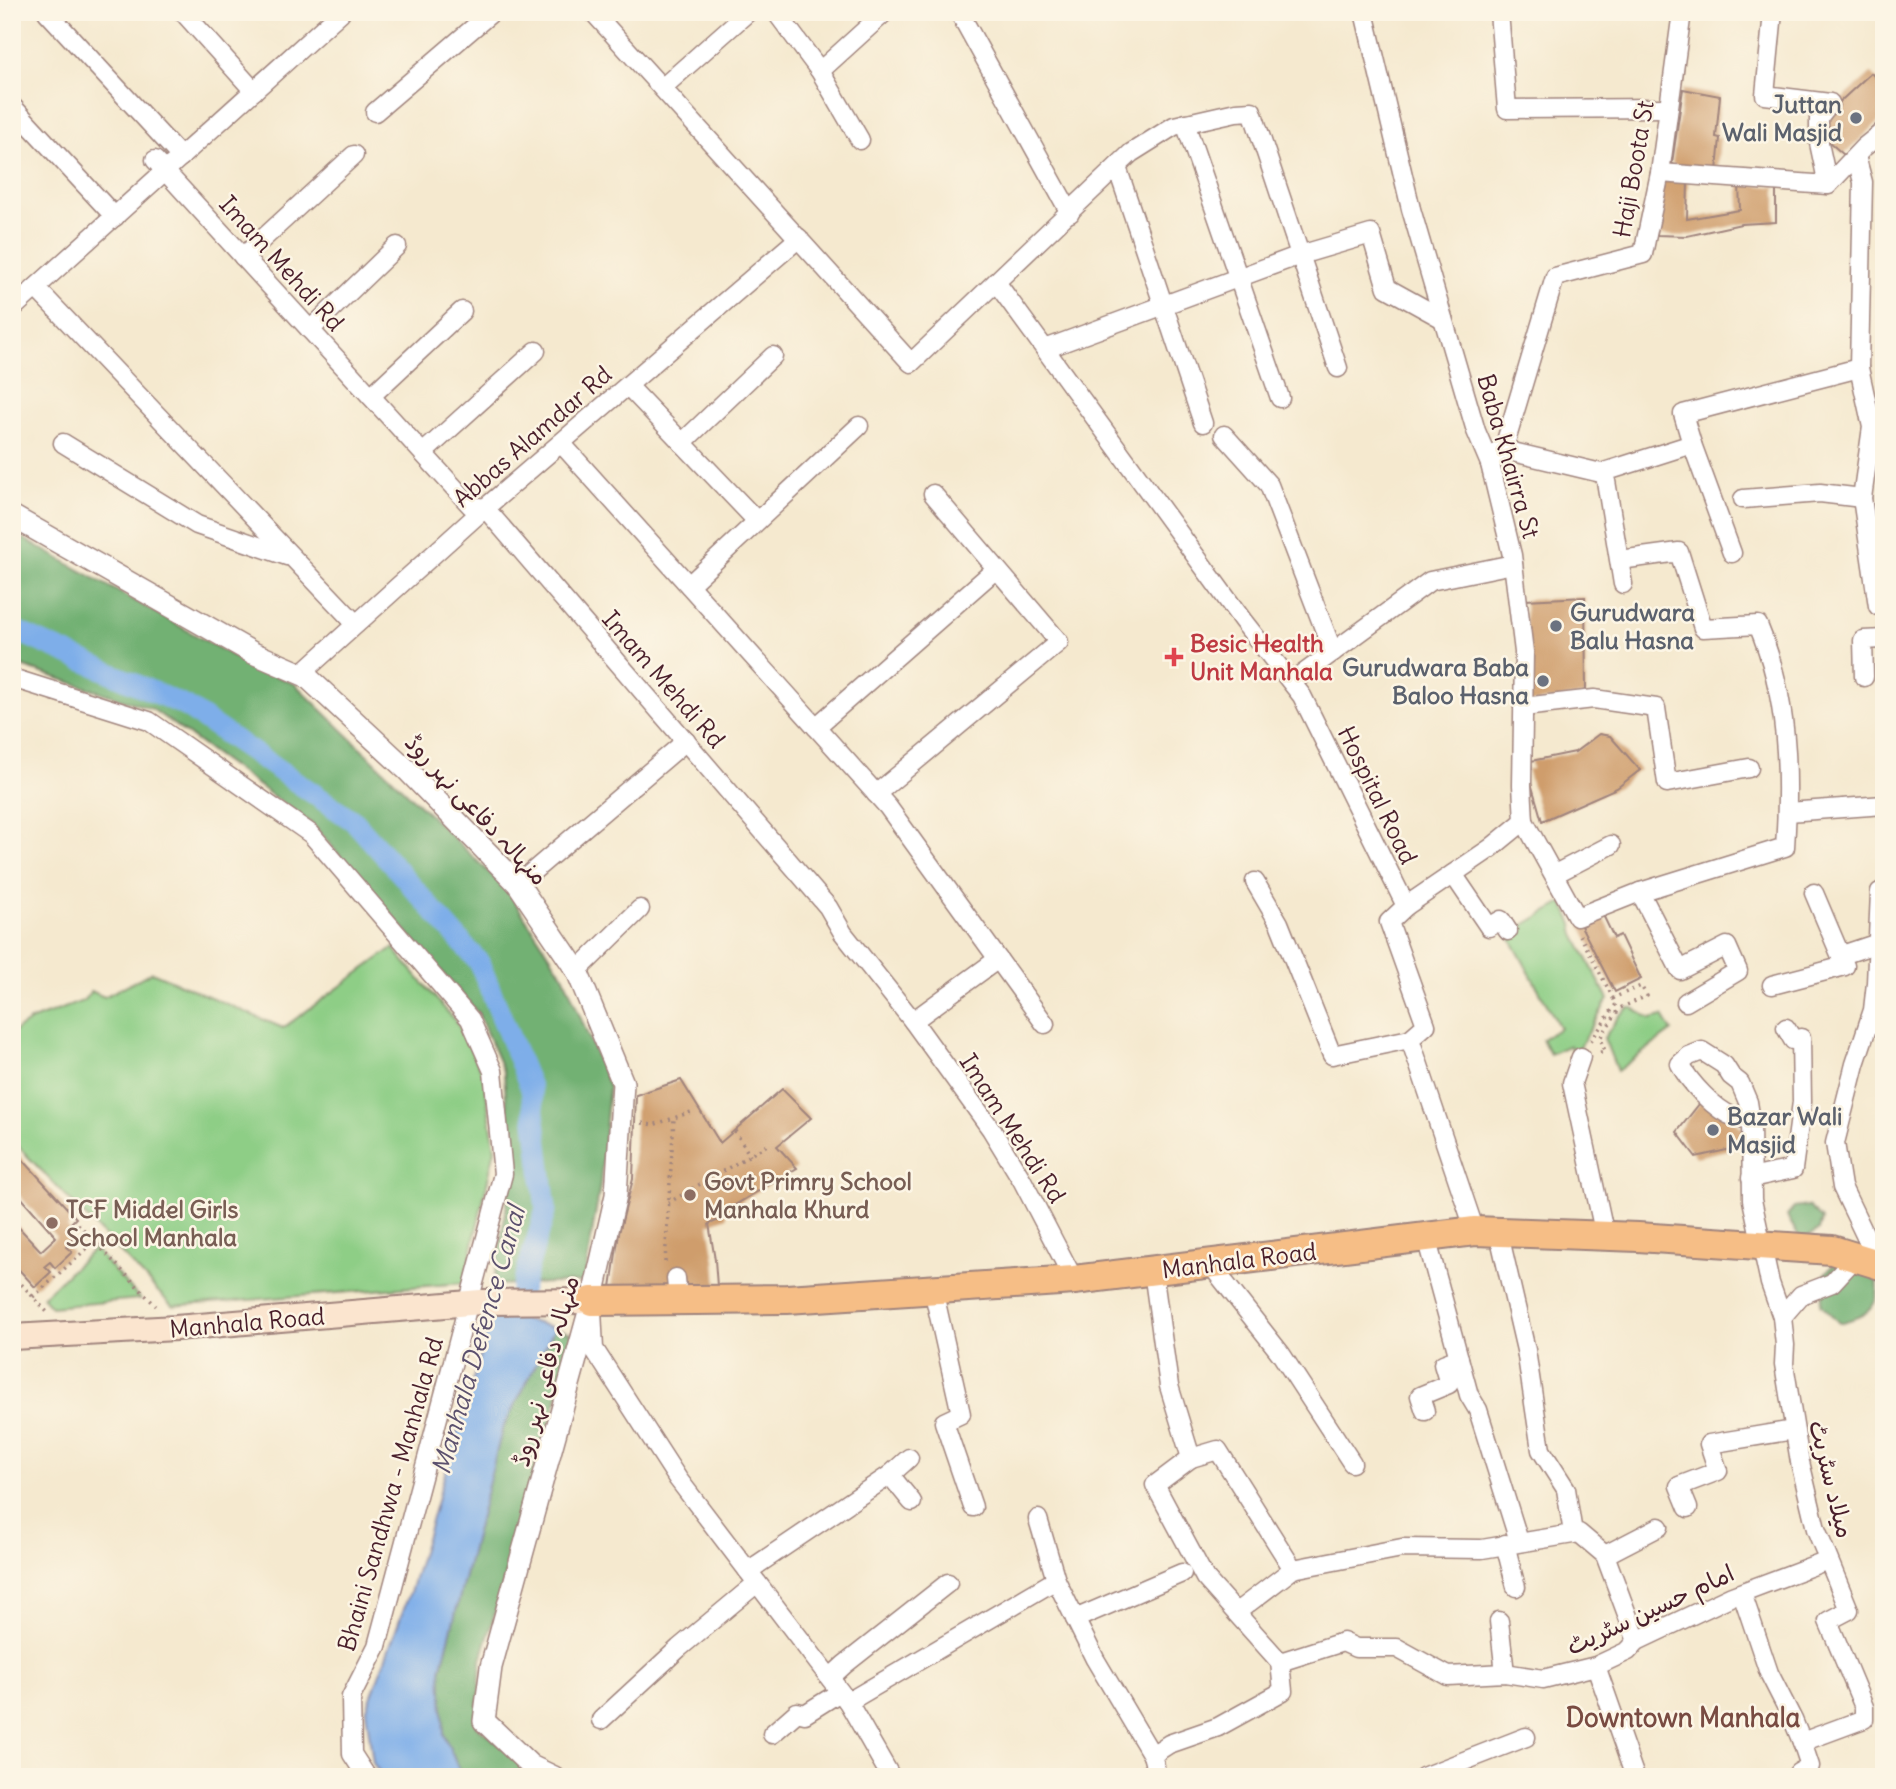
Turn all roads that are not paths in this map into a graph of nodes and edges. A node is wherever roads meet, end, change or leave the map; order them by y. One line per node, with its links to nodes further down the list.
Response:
1 (47, 12): 25 (street)
2 (183, 12): 16 (street)
3 (341, 12): 16 (street)
4 (492, 12): 19 (street)
5 (593, 12): 15 (street)
6 (748, 12): 15 (street)
7 (776, 12): 14 (street)
8 (885, 12): 14 (street)
9 (959, 12): 30 (street)
10 (1364, 12): 42 (street, Baba Khairra St)
11 (1499, 12): 18 (street)
12 (1682, 12): 18 (street, Haji Boota St)
13 (1773, 12): 29 (street)
14 (820, 71): 22 (street)
15 (662, 88): 32 (street)
16 (254, 91): 25 (street)
17 (12, 106): 31 (street)
18 (1668, 108): 28 (street, Haji Boota St)
19 (375, 113)
20 (1185, 123): 27 (street); 34 (street); 36 (street)
21 (1884, 131): 24 (street)
22 (860, 140)
23 (354, 155): 35 (street)
24 (1856, 156): 29 (street); 48 (street)
25 (181, 157): 26 (street)
26 (160, 166): 31 (street); 35 (street, Imam Mehdi Rd)
27 (1117, 167): 30 (street); 39 (street)
28 (1660, 173): 29 (street); 61 (street, Haji Boota St)
29 (1828, 185)
30 (1070, 213): 37 (street)
31 (114, 217): 38 (street)
32 (799, 238): 37 (street); 49 (street, Abbas Alamdar Rd)
33 (397, 246): 43 (street)
34 (1300, 255): 36 (street); 42 (street); 47 (street)
35 (243, 257): 43 (street, Imam Mehdi Rd)
36 (1238, 278): 39 (street); 51 (street)
37 (996, 282): 44 (street, Hospital Road)
38 (36, 288): 40 (street); 70 (street)
39 (1164, 306): 44 (street); 52 (street)
40 (12, 309)
41 (462, 311): 50 (street)
42 (1443, 319): 61 (street, Baba Khairra St)
43 (310, 330): 50 (street, Imam Mehdi Rd)
44 (1045, 349): 83 (street, Hospital Road)
45 (536, 351): 60 (street)
46 (773, 356): 58 (street)
47 (1338, 368)
48 (1859, 368): 54 (street); 59 (street)
49 (628, 386): 57 (street, Abbas Alamdar Rd); 58 (street)
50 (370, 396): 60 (street, Imam Mehdi Rd)
51 (1280, 398)
52 (1203, 423)
53 (859, 426): 68 (street)
54 (1878, 429): 64 (street)
55 (1224, 435): 79 (street)
56 (63, 443): 70 (street)
57 (561, 443): 66 (street, Abbas Alamdar Rd); 75 (street)
58 (682, 443): 68 (street)
59 (1692, 444): 61 (street); 69 (street)
60 (423, 453): 66 (street, Imam Mehdi Rd)
61 (1495, 457): 72 (street, Baba Khairra St)
62 (1606, 481): 71 (street)
63 (933, 494): 73 (street)
64 (1863, 498): 65 (street); 76 (street)
65 (1743, 499)
66 (485, 508): 77 (street, Abbas Alamdar Rd); 86 (street, Imam Mehdi Rd)
67 (12, 516): 80 (street, منہالہ دفاعی نہر روڈ)
68 (757, 521): 75 (street)
69 (1732, 553)
70 (292, 557): 77 (street)
71 (1620, 561): 74 (street); 90 (street)
72 (1513, 564): 79 (street); 84 (street, Baba Khairra St)
73 (996, 569): 85 (street); 88 (street)
74 (1623, 584)
75 (689, 585): 85 (street)
76 (1884, 606)
77 (356, 624): 80 (street, Abbas Alamdar Rd)
78 (1884, 639): 81 (street)
79 (1333, 652): 83 (street)
80 (301, 674): 96 (street, منہالہ دفاعی نہر روڈ)
81 (1864, 677)
82 (12, 678): 126 (street, Bhaini Sandhwa - Manhala Rd)
83 (1292, 682): 100 (street, Hospital Road)
84 (1523, 707): 87 (street); 91 (street, Baba Khairra St)
85 (817, 727): 88 (street)
86 (686, 741): 96 (street); 109 (street, Imam Mehdi Rd)
87 (1749, 768)
88 (876, 794): 105 (street)
89 (1884, 804): 90 (street)
90 (1788, 812): 98 (street)
91 (1524, 821): 93 (street); 94 (street)
92 (1611, 845): 94 (street)
93 (1453, 874): 100 (street); 102 (street)
94 (1555, 874): 98 (street)
95 (1255, 882): 112 (street)
96 (518, 884): 106 (street, منہالہ دفاعی نہر روڈ)
97 (1884, 890): 103 (street)
98 (1640, 892): 108 (street)
99 (1814, 893): 104 (street)
100 (1406, 906): 112 (street)
101 (640, 909): 106 (street)
102 (1508, 931)
103 (1881, 941): 104 (street); 120 (street)
104 (1842, 955): 107 (street)
105 (998, 959): 109 (street); 110 (street)
106 (577, 971): 125 (street, منہالہ دفاعی نہر روڈ)
107 (1772, 985)
108 (1686, 1002)
109 (913, 1021): 123 (street, Imam Mehdi Rd)
110 (1045, 1024)
111 (1786, 1028): 115 (street)
112 (1410, 1039): 116 (street)
113 (1581, 1057): 117 (street)
114 (1751, 1121): 115 (street, میلاد سٹریٹ)
115 (1751, 1178): 119 (street, میلاد سٹریٹ)
116 (1486, 1231): 117 (main road, Manhala Road); 118 (main road, Manhala Road); 141 (street)
117 (1605, 1236): 119 (main road, Manhala Road)
118 (1426, 1237): 121 (main road, Manhala Road); 129 (street)
119 (1763, 1246): 120 (main road, Manhala Road); 127 (street, میلاد سٹریٹ)
120 (1873, 1263): 127 (street)
121 (1210, 1264): 122 (main road, Manhala Road); 134 (street)
122 (1153, 1271): 123 (main road, Manhala Road); 133 (street)
123 (1074, 1280): 124 (main road, Manhala Road)
124 (933, 1289): 125 (main road, Manhala Road); 137 (street)
125 (581, 1301): 126 (main road, Manhala Road); 147 (street); 166 (street, منہالہ دفاعی نہر روڈ)
126 (475, 1302): 128 (main road, Manhala Road); 165 (street, Bhaini Sandhwa - Manhala Rd)
127 (1782, 1317): 131 (street, میلاد سٹریٹ)
128 (12, 1337)
129 (1459, 1359): 130 (street); 142 (street)
130 (1425, 1411)
131 (1794, 1430): 138 (street); 144 (street, میلاد سٹریٹ)
132 (909, 1458): 135 (street)
133 (1191, 1458): 145 (street); 156 (street)
134 (1352, 1463)
135 (890, 1475): 136 (street); 147 (street)
136 (912, 1502)
137 (973, 1507)
138 (1688, 1508)
139 (1038, 1519): 148 (street)
140 (1659, 1527): 143 (street)
141 (1573, 1533): 142 (street); 143 (street)
142 (1512, 1543): 145 (street); 150 (street)
143 (1605, 1555): 155 (street)
144 (1828, 1560): 151 (street, امام حسین سٹریٹ); 163 (street, میلاد سٹریٹ)
145 (1293, 1569): 152 (street)
146 (1182, 1573): 153 (street)
147 (753, 1577): 159 (street); 160 (street)
148 (1056, 1580): 153 (street); 159 (street)
149 (948, 1583): 159 (street)
150 (1517, 1587)
151 (1742, 1593): 155 (street, امام حسین سٹریٹ); 163 (street)
152 (1238, 1611)
153 (1075, 1619): 164 (street)
154 (1499, 1621): 158 (street)
155 (1637, 1641): 157 (street, امام حسین سٹریٹ)
156 (1280, 1662): 158 (street, امام حسین سٹریٹ); 164 (street)
157 (1596, 1666): 158 (street, امام حسین سٹریٹ); 170 (street)
158 (1505, 1673)
159 (839, 1691): 161 (street); 167 (street)
160 (601, 1720)
161 (772, 1734)
162 (1527, 1737): 169 (street)
163 (1802, 1742): 171 (street)
164 (1152, 1755): 168 (street)
165 (367, 1777)
166 (554, 1777)
167 (891, 1777)
168 (1148, 1777)
169 (1423, 1777)
170 (1635, 1777)
171 (1799, 1777)

